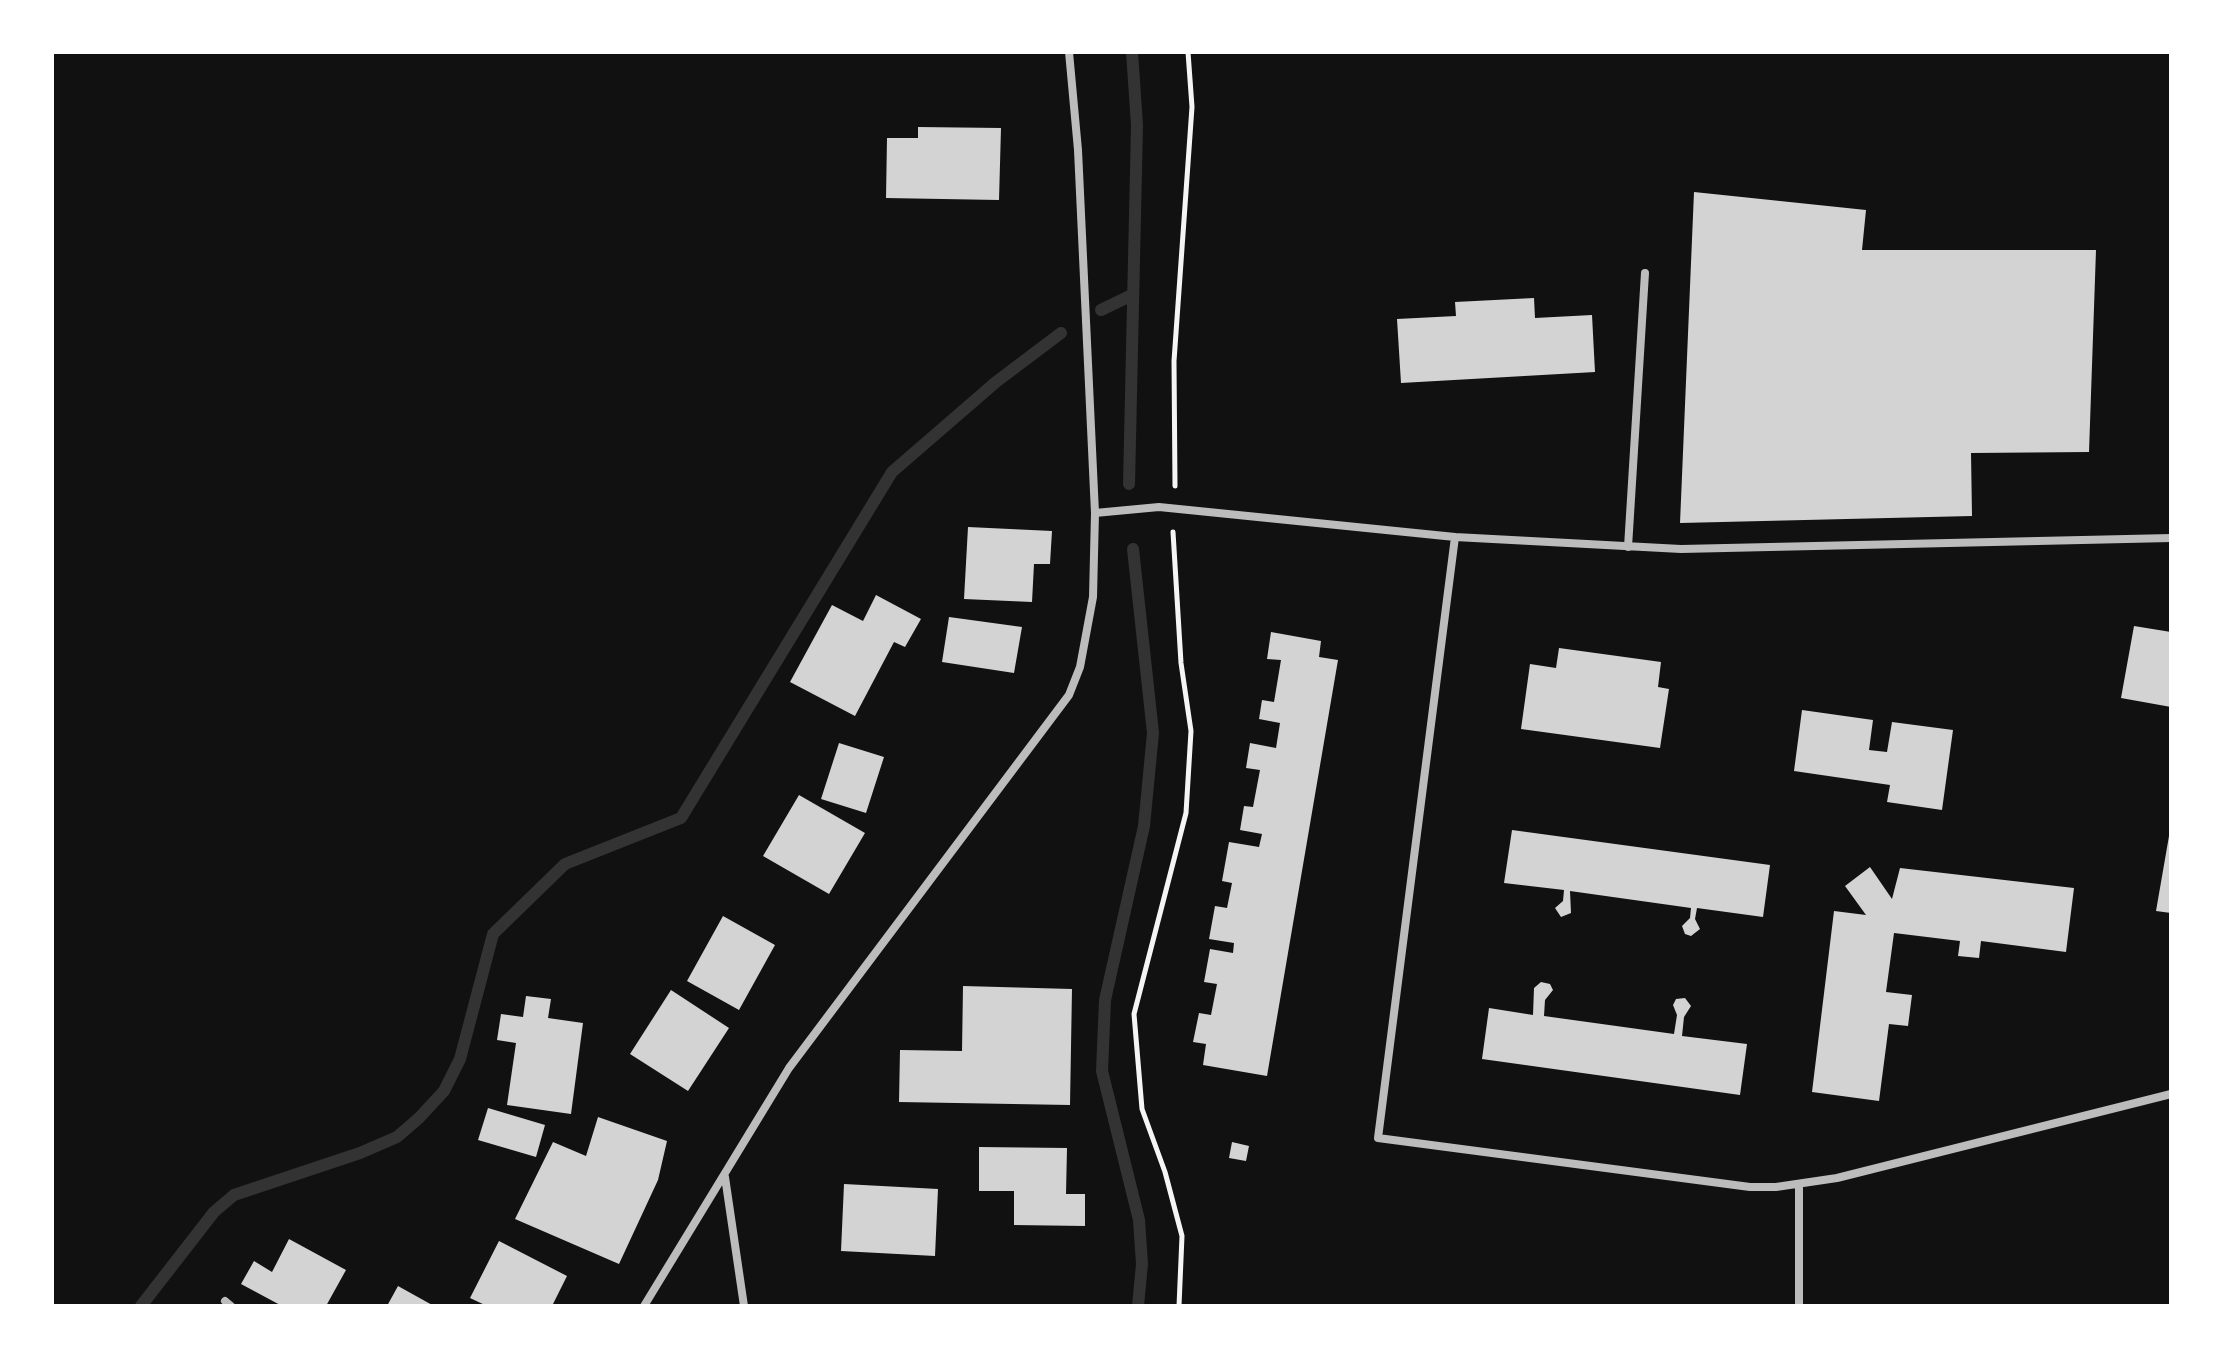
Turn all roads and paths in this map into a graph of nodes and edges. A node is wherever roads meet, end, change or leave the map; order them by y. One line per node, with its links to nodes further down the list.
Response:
1 (1069, 52): 5 (street)
2 (1188, 52): 4 (path)
3 (1645, 273): 9 (street)
4 (1175, 485)
5 (1095, 513): 6 (street); 11 (street)
6 (1455, 537): 9 (street); 12 (street)
7 (2171, 538): 9 (street)
8 (1172, 547): 15 (path)
9 (1628, 547)
10 (2171, 1094): 12 (street)
11 (725, 1177): 13 (street); 14 (street)
12 (1799, 1185): 16 (street)
13 (644, 1306)
14 (744, 1306)
15 (1179, 1306)
16 (1799, 1306)

